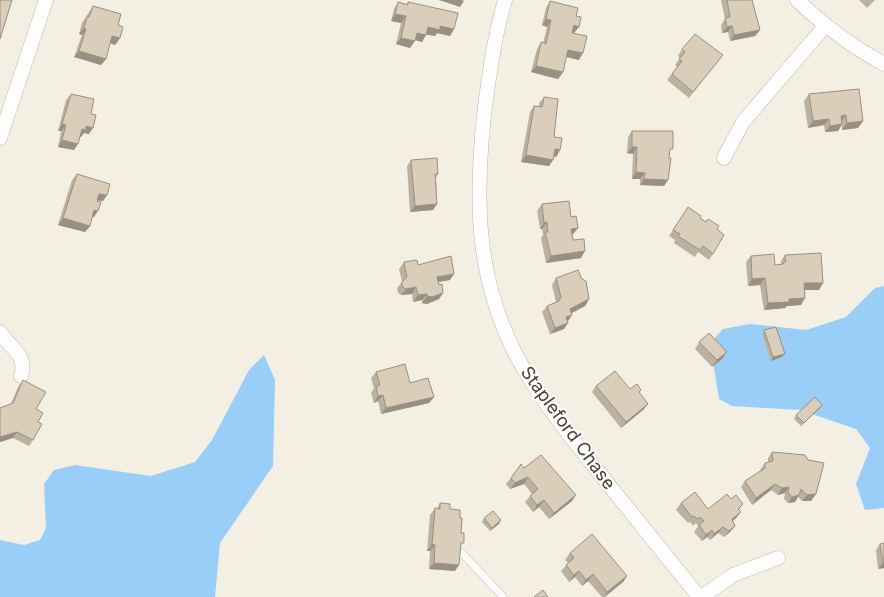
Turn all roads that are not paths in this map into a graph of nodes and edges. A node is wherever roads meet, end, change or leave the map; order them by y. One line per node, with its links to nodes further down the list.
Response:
1 (46, 0): 6 (street)
2 (505, 0): 13 (street, Stapleford Chase)
3 (798, 0): 4 (street)
4 (826, 26): 5 (street); 7 (street)
5 (884, 64)
6 (0, 138)
7 (724, 158)
8 (0, 332): 9 (street)
9 (21, 376)
10 (462, 553): 12 (lane)
11 (778, 558): 13 (street)
12 (504, 597)
13 (700, 597)

